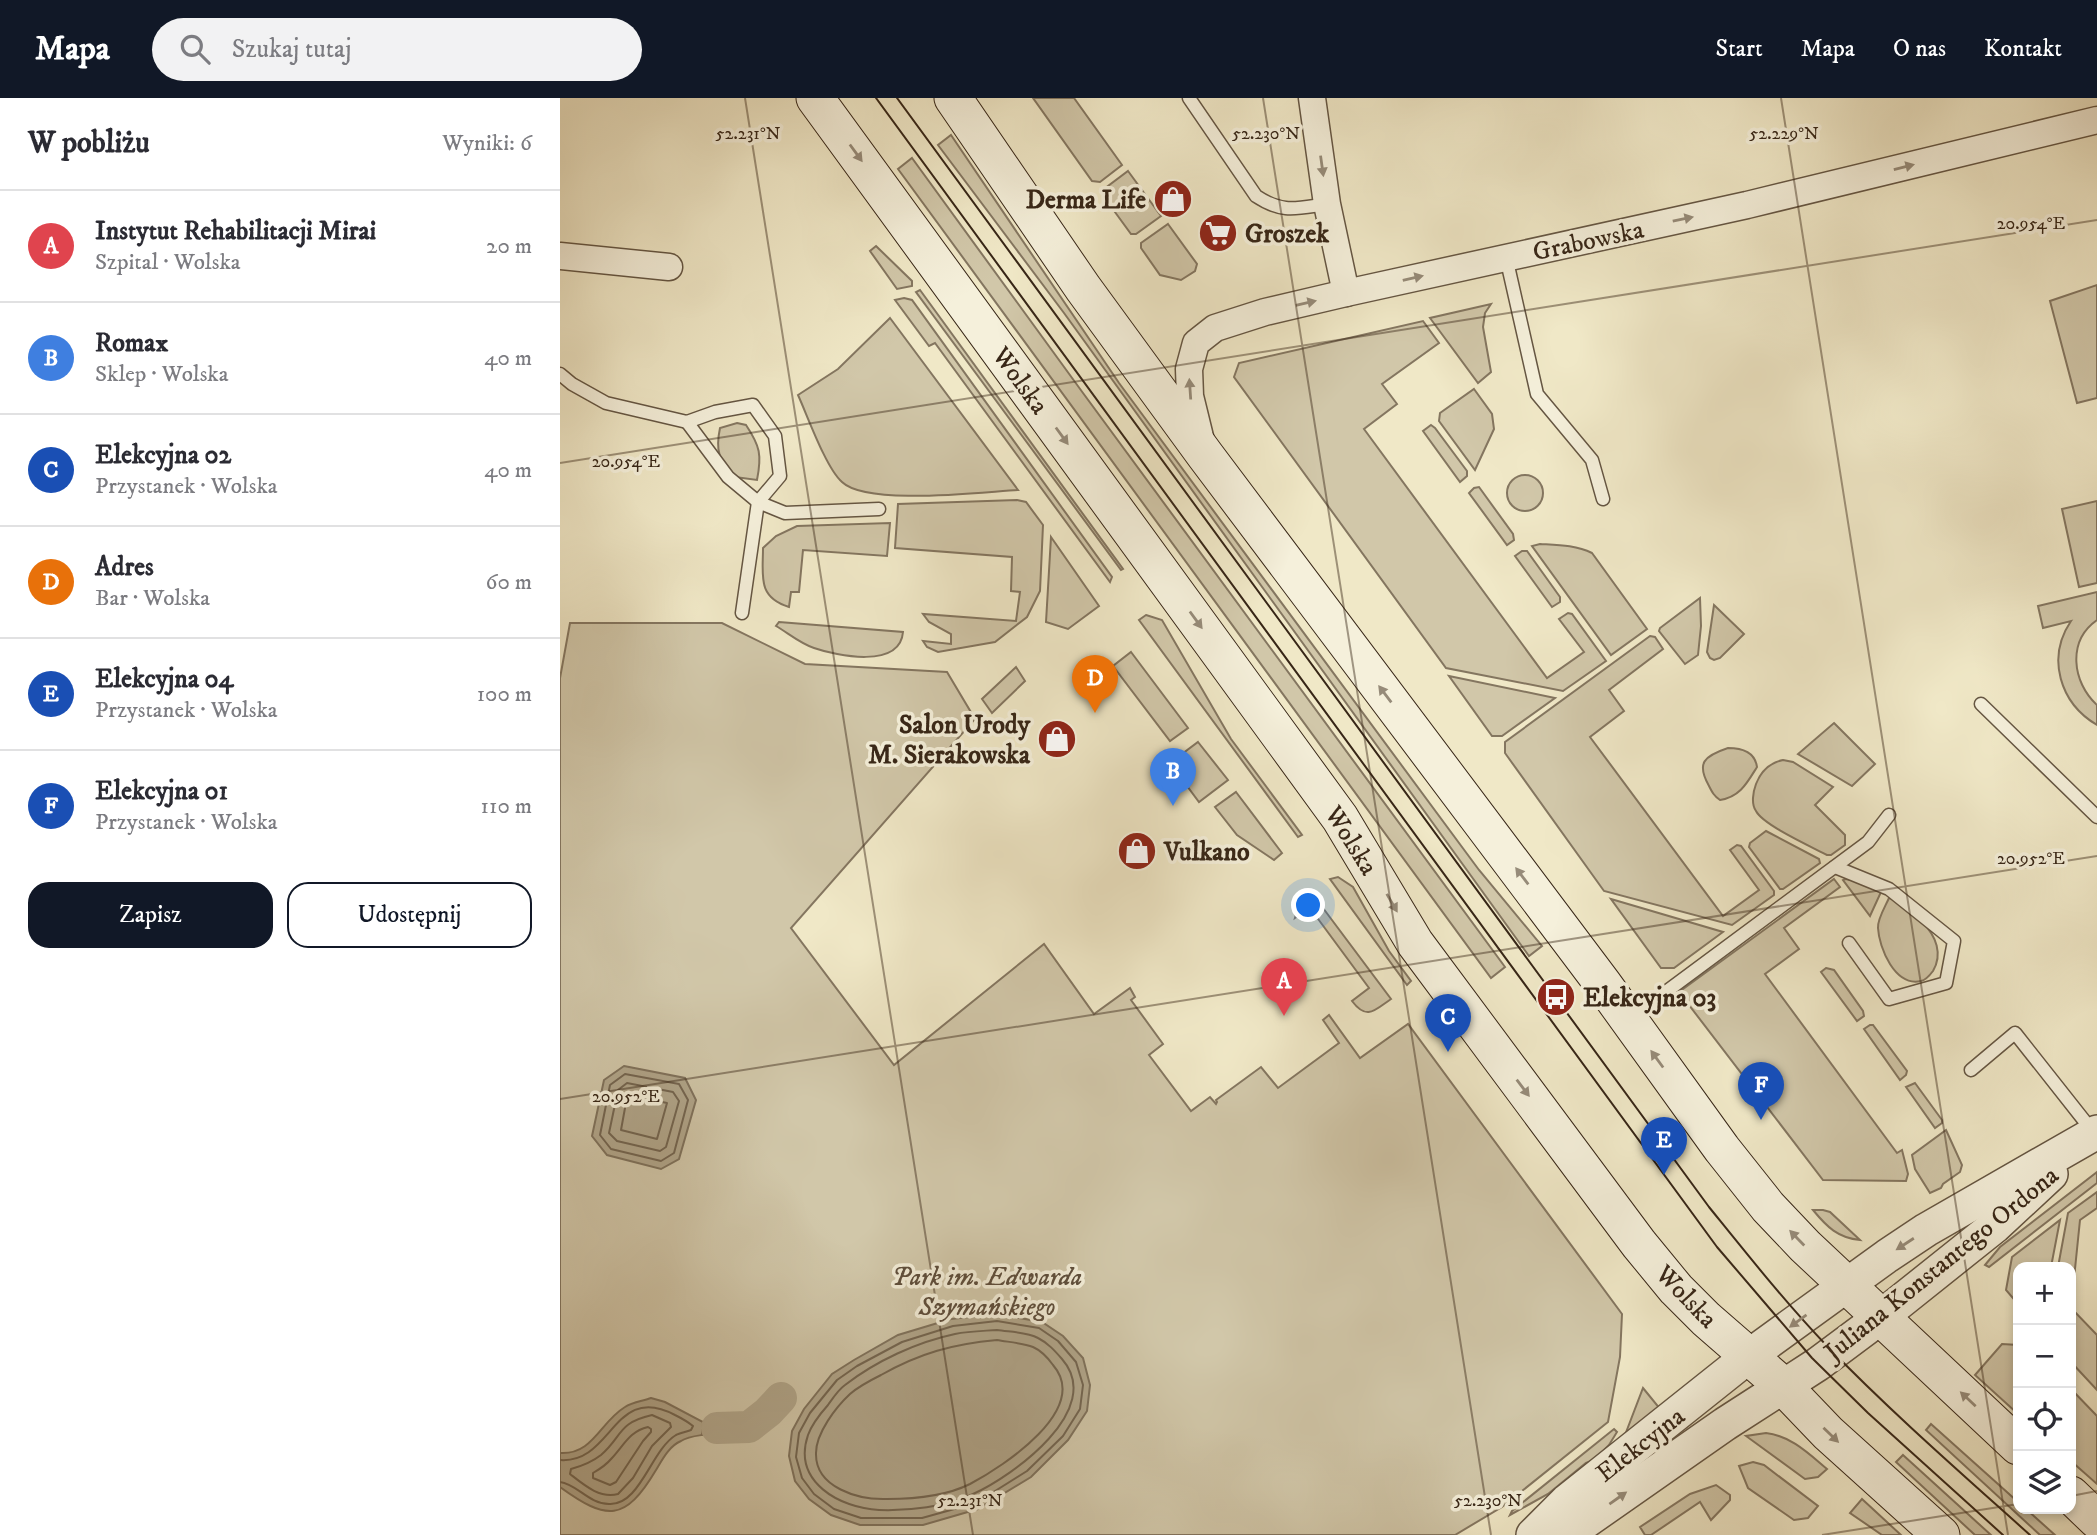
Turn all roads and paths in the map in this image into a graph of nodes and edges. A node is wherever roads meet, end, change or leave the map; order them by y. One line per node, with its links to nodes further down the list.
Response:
1 (816, 98): 28 (main road, Wolska, one-way to 28)
2 (953, 98): 13 (main road)
3 (1189, 98): 6 (lane)
4 (1312, 98): 6 (street, one-way to 6)
5 (2097, 120): 8 (street, Grabowska, one-way to 5)
6 (1327, 204): 10 (street)
7 (560, 256): 9 (street)
8 (1506, 257): 10 (street, Grabowska, one-way to 8); 14 (lane)
9 (669, 267)
10 (1346, 293): 13 (street, Grabowska, one-way to 10)
11 (560, 374): 12 (lane)
12 (687, 422): 15 (lane); 15 (lane)
13 (1205, 455): 23 (main road, one-way to 13)
14 (1603, 499)
15 (758, 502): 16 (lane); 17 (lane)
16 (879, 509)
17 (742, 613)
18 (1981, 704): 20 (lane)
19 (1889, 815): 21 (lane)
20 (2097, 817)
21 (1835, 867): 22 (lane); 23 (lane)
22 (1849, 943)
23 (1629, 1019): 26 (main road, one-way to 23)
24 (1971, 1070): 25 (lane)
25 (2096, 1133): 26 (street, Juliana Konstantego Ordona, one-way to 26); 27 (street, Juliana Konstantego Ordona)
26 (1846, 1285): 27 (main road); 28 (street, Juliana Konstantego Ordona, one-way to 28)
27 (1881, 1317): 29 (street, Juliana Konstantego Ordona); 30 (main road, one-way to 27)
28 (1749, 1356): 29 (main road, Wolska); 33 (street, Elekcyjna)
29 (1783, 1386): 34 (street, Elekcyjna, one-way to 29); 35 (main road, Wolska, one-way to 35)
30 (2013, 1441)
31 (2076, 1500): 32 (main road)
32 (2097, 1520)
33 (1533, 1535)
34 (1561, 1535)
35 (1941, 1535)

